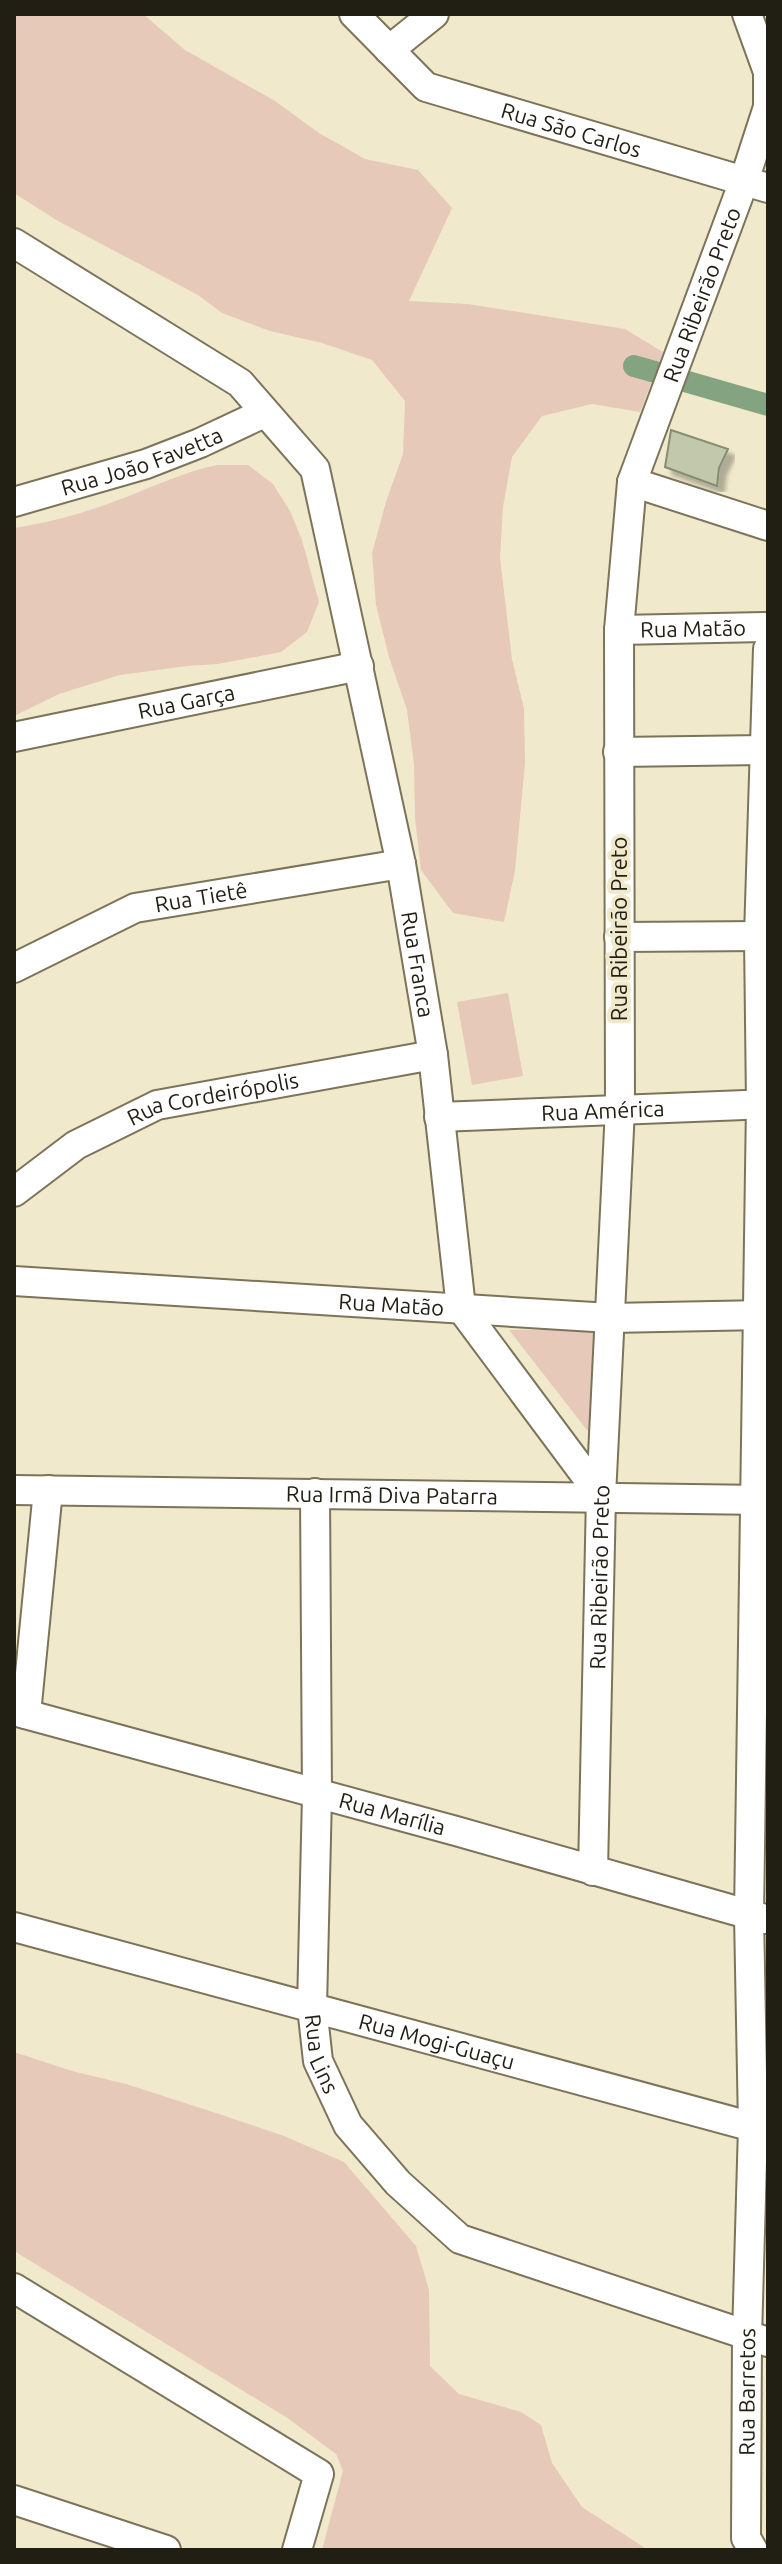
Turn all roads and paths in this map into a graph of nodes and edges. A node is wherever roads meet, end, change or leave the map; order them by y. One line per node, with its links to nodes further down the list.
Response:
1 (354, 14): 4 (street, Rua São Carlos)
2 (434, 14): 4 (street)
3 (747, 14): 5 (street, Rua Ribeirão Preto)
4 (389, 50): 5 (street, Rua São Carlos)
5 (756, 184): 8 (street, Rua Ribeirão Preto)
6 (14, 243): 7 (street, Rua Franca)
7 (264, 413): 9 (street, Rua João Favetta); 14 (street, Rua Franca)
8 (632, 482): 10 (street); 12 (street, Rua Ribeirão Preto)
9 (17, 497)
10 (768, 526)
11 (768, 627): 12 (street, Rua Matão)
12 (619, 630): 17 (street, Rua Ribeirão Preto)
13 (768, 649): 16 (street, Rua Barretos)
14 (359, 666): 15 (street, Rua Garça); 18 (street, Rua Franca)
15 (14, 737)
16 (766, 750): 17 (street); 19 (street, Rua Barretos)
17 (618, 752): 20 (street, Rua Ribeirão Preto)
18 (401, 864): 21 (street, Rua Tietê); 22 (street, Rua Franca)
19 (763, 936): 20 (street); 23 (street, Rua Barretos)
20 (619, 937): 24 (street, Rua Ribeirão Preto)
21 (16, 965)
22 (433, 1055): 25 (street, Rua Franca); 26 (street, Rua Cordeirópolis)
23 (765, 1104): 24 (street, Rua América); 29 (street, Rua Barretos)
24 (620, 1109): 25 (street, Rua América); 30 (street, Rua Ribeirão Preto)
25 (439, 1117): 28 (street, Rua Franca)
26 (14, 1192)
27 (15, 1279): 28 (street, Rua Matão)
28 (461, 1308): 30 (street, Rua Matão); 34 (street)
29 (762, 1315): 30 (street, Rua Matão); 35 (street, Rua Barretos)
30 (610, 1318): 34 (street, Rua Ribeirão Preto)
31 (14, 1490): 32 (street, Rua Irmã Diva Patarra)
32 (48, 1490): 33 (street, Rua Irmã Diva Patarra); 36 (street)
33 (315, 1493): 34 (street, Rua Irmã Diva Patarra); 37 (street, Rua Lins)
34 (601, 1496): 35 (street, Rua Irmã Diva Patarra); 38 (street, Rua Ribeirão Preto)
35 (761, 1499): 39 (street, Rua Barretos)
36 (20, 1713): 37 (street, Rua Marília)
37 (317, 1795): 38 (street, Rua Marília); 41 (street, Rua Lins)
38 (593, 1871): 39 (street, Rua Marília)
39 (758, 1918): 42 (street, Rua Barretos)
40 (14, 1927): 41 (street, Rua Mogi-Guaçu)
41 (312, 2007): 42 (street, Rua Mogi-Guaçu); 44 (street, Rua Lins)
42 (761, 2129): 44 (street, Rua Barretos)
43 (14, 2288): 47 (street)
44 (758, 2339): 48 (street, Rua Barretos)
45 (14, 2500): 46 (street)
46 (166, 2550)
47 (297, 2550)
48 (753, 2550)

